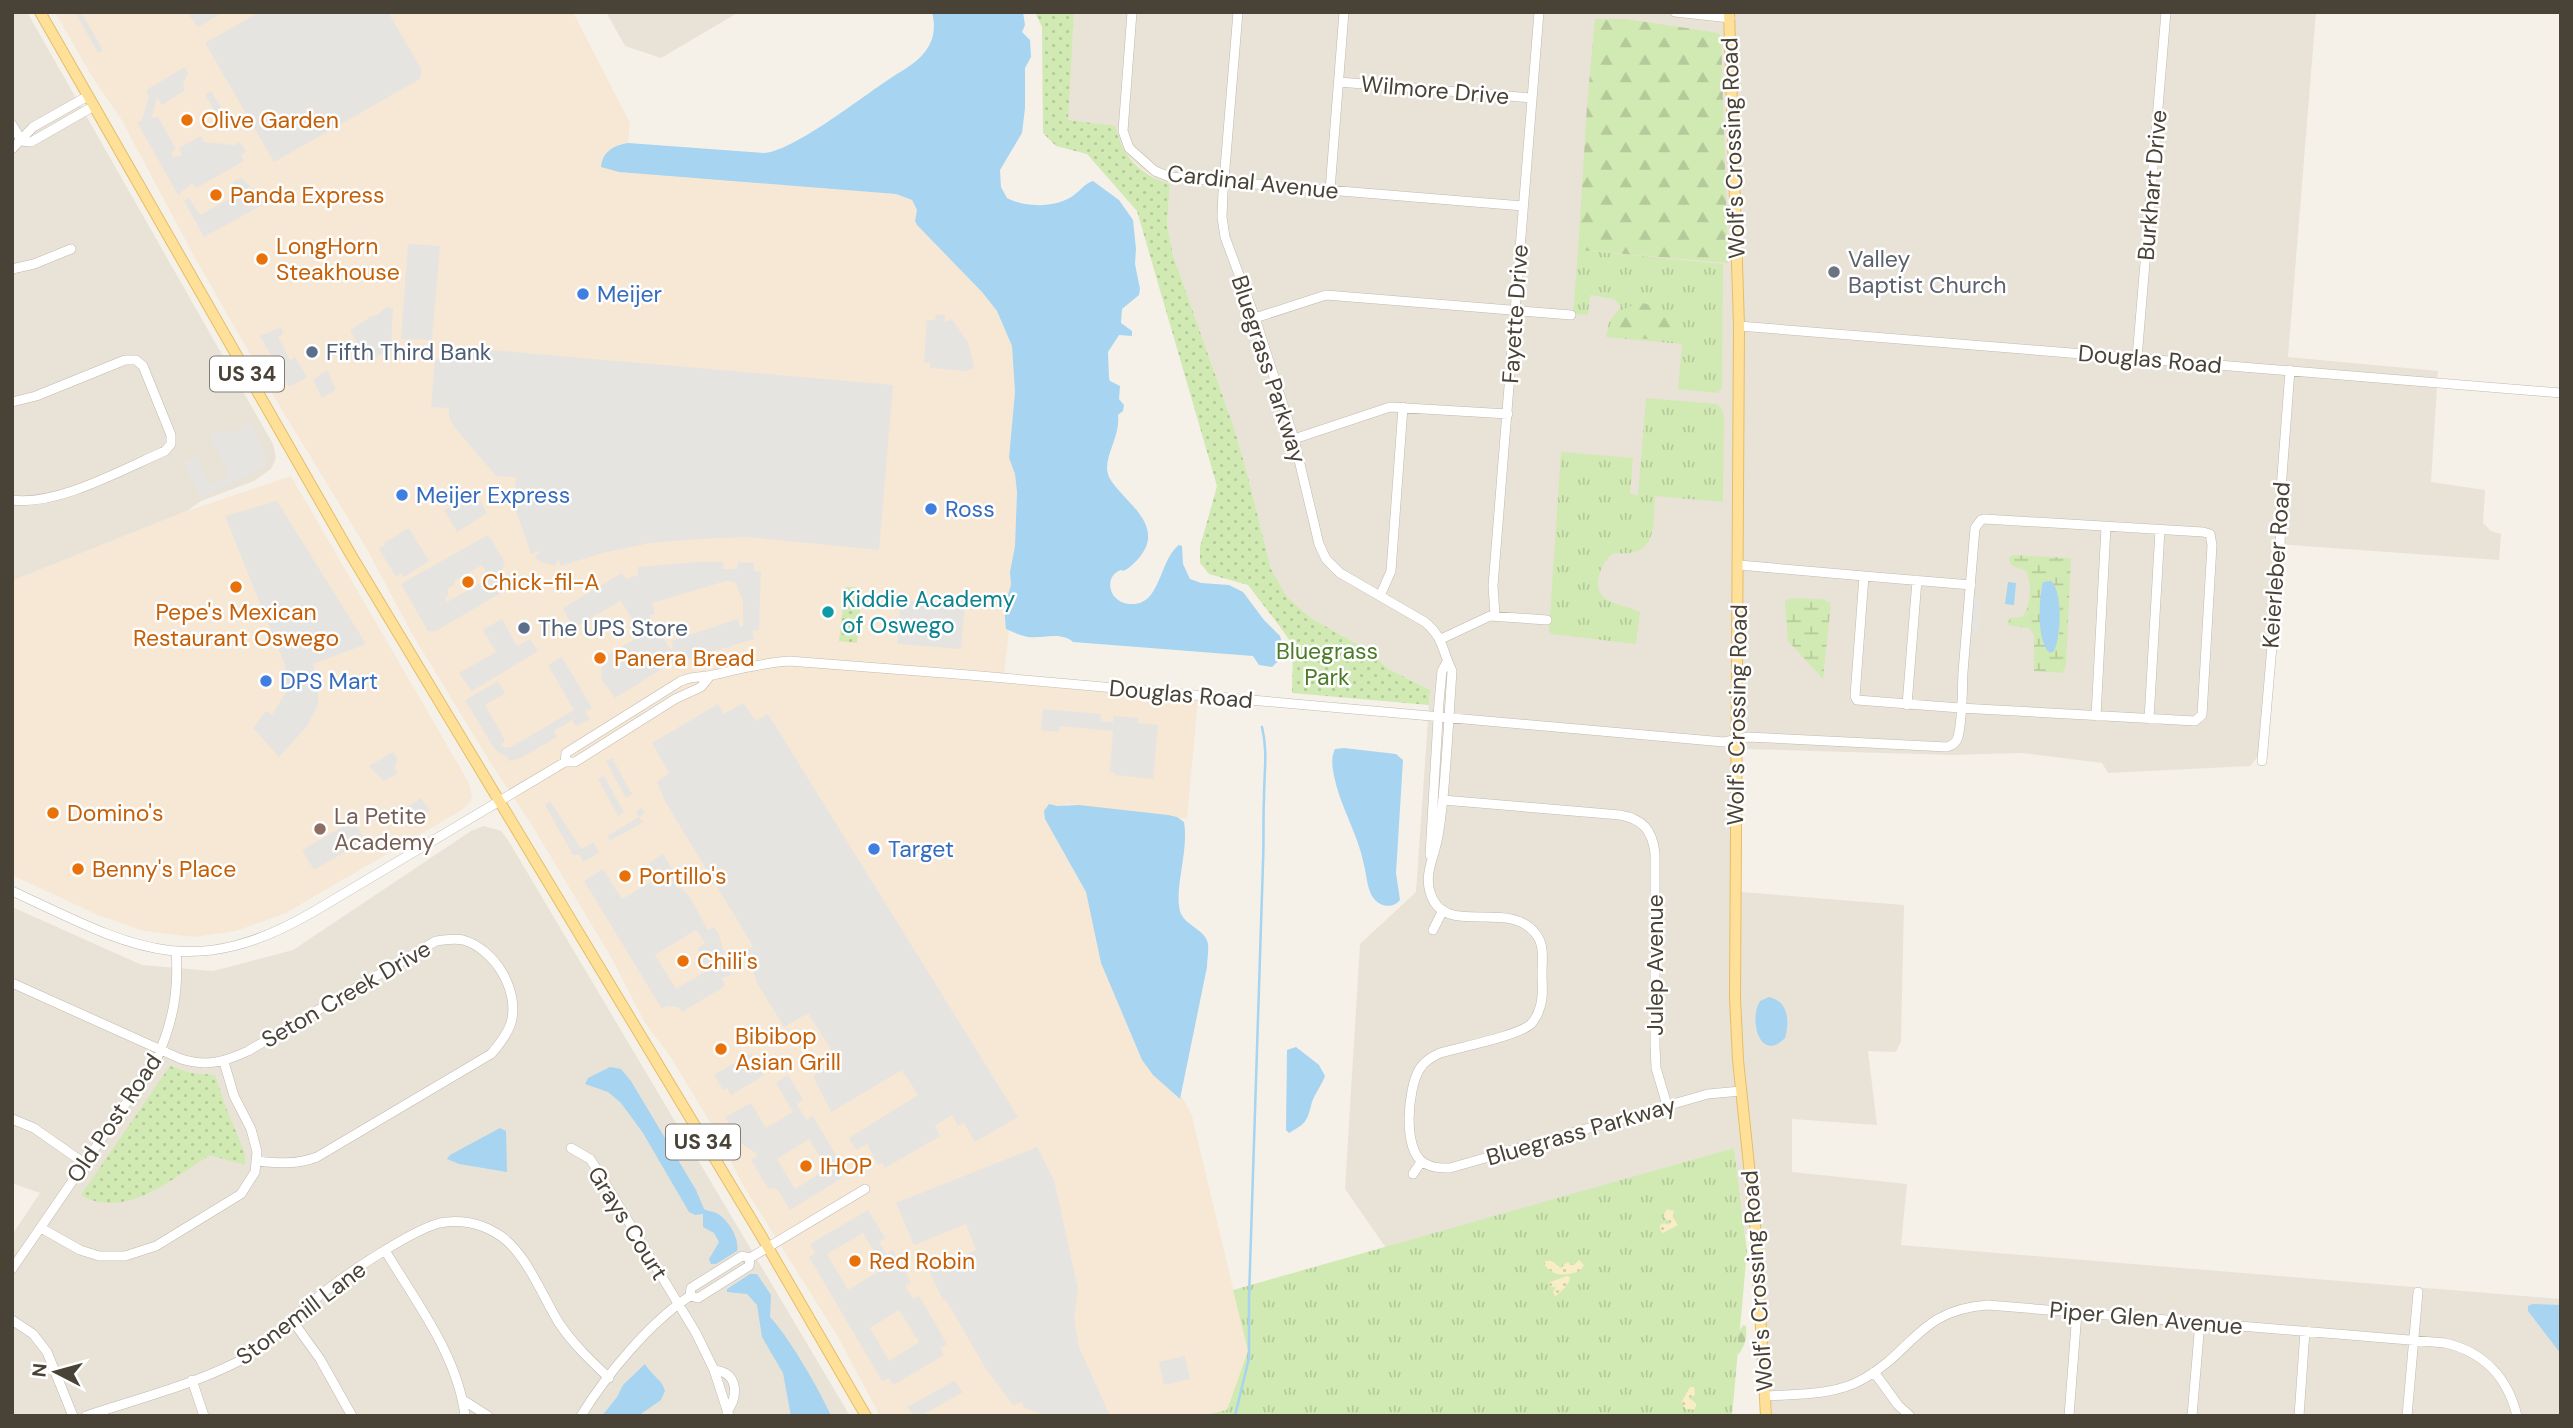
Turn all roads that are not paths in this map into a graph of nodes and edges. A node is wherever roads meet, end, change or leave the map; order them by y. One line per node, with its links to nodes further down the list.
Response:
1 (40, 12): 10 (main road, US 34)
2 (1132, 12): 16 (street, Cardinal Avenue)
3 (1238, 12): 16 (street, Bluegrass Parkway)
4 (1344, 12): 9 (street)
5 (1539, 12): 11 (street, Fayette Drive)
6 (1675, 12): 8 (street)
7 (2166, 12): 25 (street, Burkhart Drive)
8 (1729, 15): 24 (main road, Wolf's Crossing Road)
9 (1339, 82): 11 (street, Wilmore Drive); 17 (street)
10 (88, 96): 12 (main road, US 34); 14 (street)
11 (1531, 98): 18 (street, Fayette Drive)
12 (94, 106): 14 (street); 50 (main road, US 34)
13 (12, 125): 14 (street)
14 (22, 141): 15 (street)
15 (12, 149)
16 (1224, 182): 17 (street, Cardinal Avenue); 23 (street, Bluegrass Parkway)
17 (1330, 190): 18 (street, Cardinal Avenue)
18 (1522, 206): 21 (street, Fayette Drive)
19 (71, 248): 20 (street)
20 (12, 269)
21 (1516, 310): 22 (street); 23 (street); 30 (street, Fayette Drive)
22 (1571, 315)
23 (1255, 318): 31 (street, Bluegrass Parkway)
24 (1739, 326): 25 (street, Douglas Road); 35 (main road, Wolf's Crossing Road)
25 (2137, 358): 26 (street, Douglas Road)
26 (2290, 370): 27 (street, Douglas Road); 49 (street, Keierleber Road)
27 (2561, 393)
28 (12, 402): 32 (street)
29 (1403, 407): 30 (street); 31 (street); 39 (street)
30 (1508, 414): 40 (street, Fayette Drive)
31 (1294, 439): 39 (street, Bluegrass Parkway)
32 (12, 500)
33 (2106, 527): 34 (street); 38 (street, Douglas Road); 45 (street)
34 (2160, 530): 47 (street); 47 (street)
35 (1738, 565): 36 (street); 48 (main road, Wolf's Crossing Road)
36 (1864, 576): 37 (street); 43 (street)
37 (1917, 580): 38 (street); 43 (street)
38 (1971, 585): 44 (street, Douglas Road)
39 (1380, 596): 42 (street, Bluegrass Parkway)
40 (1495, 615): 41 (street); 42 (street)
41 (1547, 620)
42 (1441, 639): 46 (street)
43 (1907, 705): 44 (street)
44 (1960, 708): 45 (street); 48 (street, Douglas Road)
45 (2096, 716): 47 (street)
46 (1444, 718): 48 (street, Douglas Road); 50 (street, Douglas Road); 51 (street); 52 (street)
47 (2149, 719)
48 (1737, 739): 60 (main road, Wolf's Crossing Road)
49 (2262, 761)
50 (499, 800): 56 (street, Douglas Road); 70 (main road, US 34)
51 (1443, 800): 52 (street); 61 (street, Julep Avenue)
52 (1431, 860): 54 (street)
53 (12, 891): 56 (street, Douglas Road)
54 (1443, 910): 55 (street); 65 (street)
55 (1433, 930)
56 (176, 951): 58 (street, Old Post Road)
57 (12, 983): 58 (street, Seton Creek Drive)
58 (161, 1049): 59 (street, Seton Creek Drive); 66 (street, Old Post Road)
59 (224, 1062): 64 (street); 64 (street, Seton Creek Drive)
60 (1741, 1090): 61 (street, Bluegrass Parkway); 85 (main road, Wolf's Crossing Road)
61 (1667, 1105): 65 (street, Bluegrass Parkway)
62 (12, 1119): 66 (street)
63 (571, 1148): 74 (street, Grays Court)
64 (257, 1161): 69 (street)
65 (1422, 1162): 67 (street)
66 (84, 1163): 69 (street, Old Post Road)
67 (1413, 1174)
68 (865, 1189): 70 (street)
69 (41, 1227): 72 (street, Old Post Road)
70 (767, 1247): 74 (street); 95 (main road, US 34)
71 (386, 1252): 77 (street, Stonemill Lane); 83 (street, Stonemill Lane); 86 (street)
72 (12, 1269)
73 (2418, 1292): 80 (street)
74 (678, 1303): 81 (street, Grays Court); 83 (street)
75 (2077, 1312): 78 (street, Piper Glen Avenue); 82 (street, Piper Glen Avenue); 98 (street)
76 (12, 1320): 88 (street)
77 (292, 1320): 84 (street, Stonemill Lane); 91 (street)
78 (2200, 1322): 79 (street, Piper Glen Avenue); 99 (street)
79 (2305, 1331): 80 (street, Piper Glen Avenue); 100 (street)
80 (2413, 1340): 101 (street); 102 (street, Piper Glen Avenue)
81 (714, 1370): 87 (street); 87 (street)
82 (1874, 1372): 85 (street, Piper Glen Avenue); 97 (street)
83 (609, 1377): 94 (street)
84 (192, 1380): 89 (street, Stonemill Lane); 90 (street)
85 (1765, 1396): 96 (main road, Wolf's Crossing Road)
86 (463, 1400): 92 (street); 93 (street)
87 (728, 1414)
88 (73, 1416)
89 (86, 1416)
90 (204, 1416)
91 (352, 1416)
92 (464, 1416)
93 (488, 1416)
94 (582, 1416)
95 (866, 1416)
96 (1766, 1416)
97 (1910, 1416)
98 (2069, 1416)
99 (2192, 1416)
100 (2299, 1416)
101 (2407, 1416)
102 (2516, 1416)

